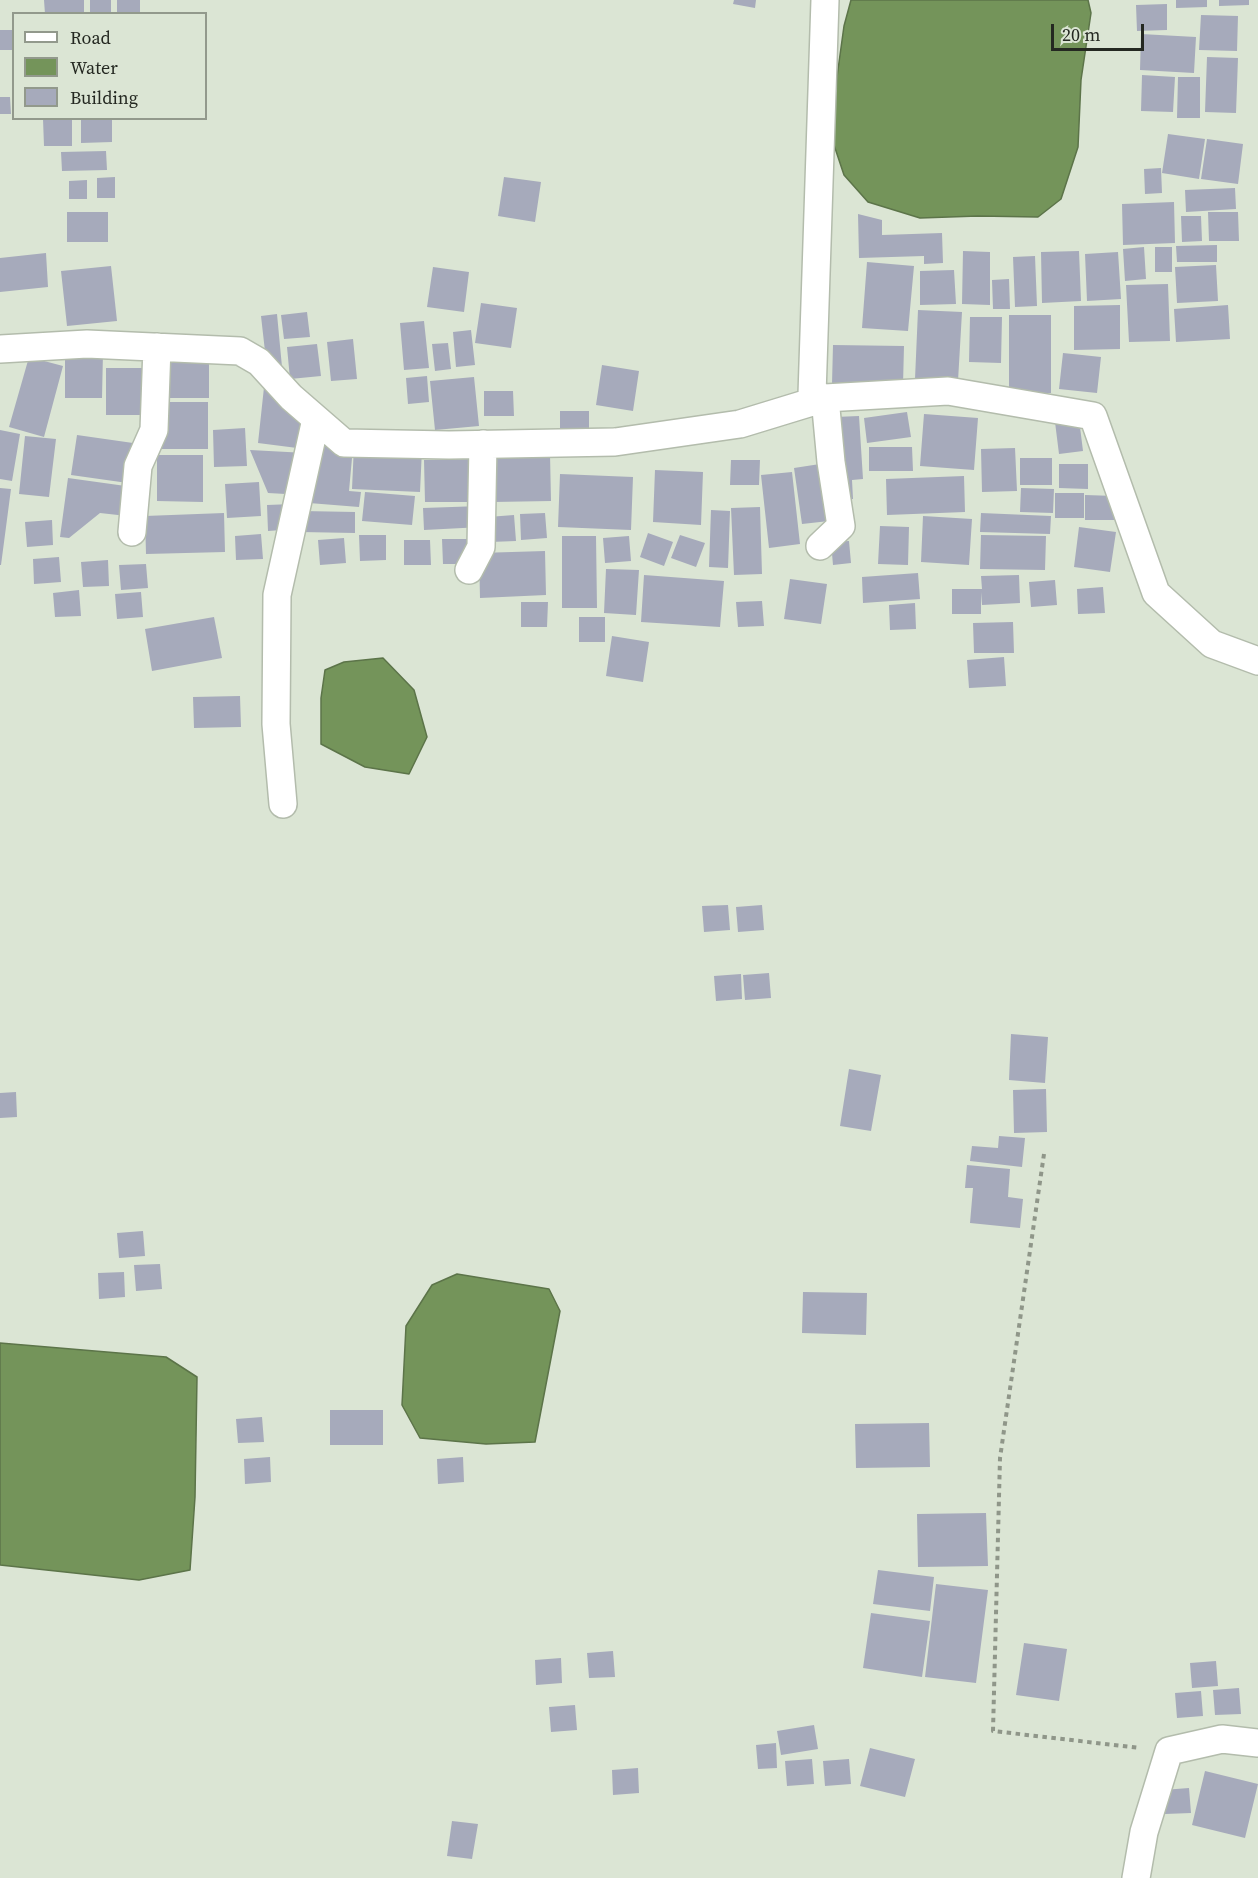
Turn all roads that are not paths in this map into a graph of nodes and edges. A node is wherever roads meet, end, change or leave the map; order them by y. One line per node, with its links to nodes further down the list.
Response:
1 (825, 0): 4 (street)
2 (157, 347): 3 (street); 5 (street); 7 (street)
3 (0, 349)
4 (825, 398): 6 (street); 8 (street); 10 (street)
5 (316, 419): 6 (street); 11 (street)
6 (483, 444): 9 (street)
7 (132, 532)
8 (820, 546)
9 (469, 570)
10 (1258, 662)
11 (283, 804)
12 (1258, 1743): 13 (street)
13 (1136, 1878)

